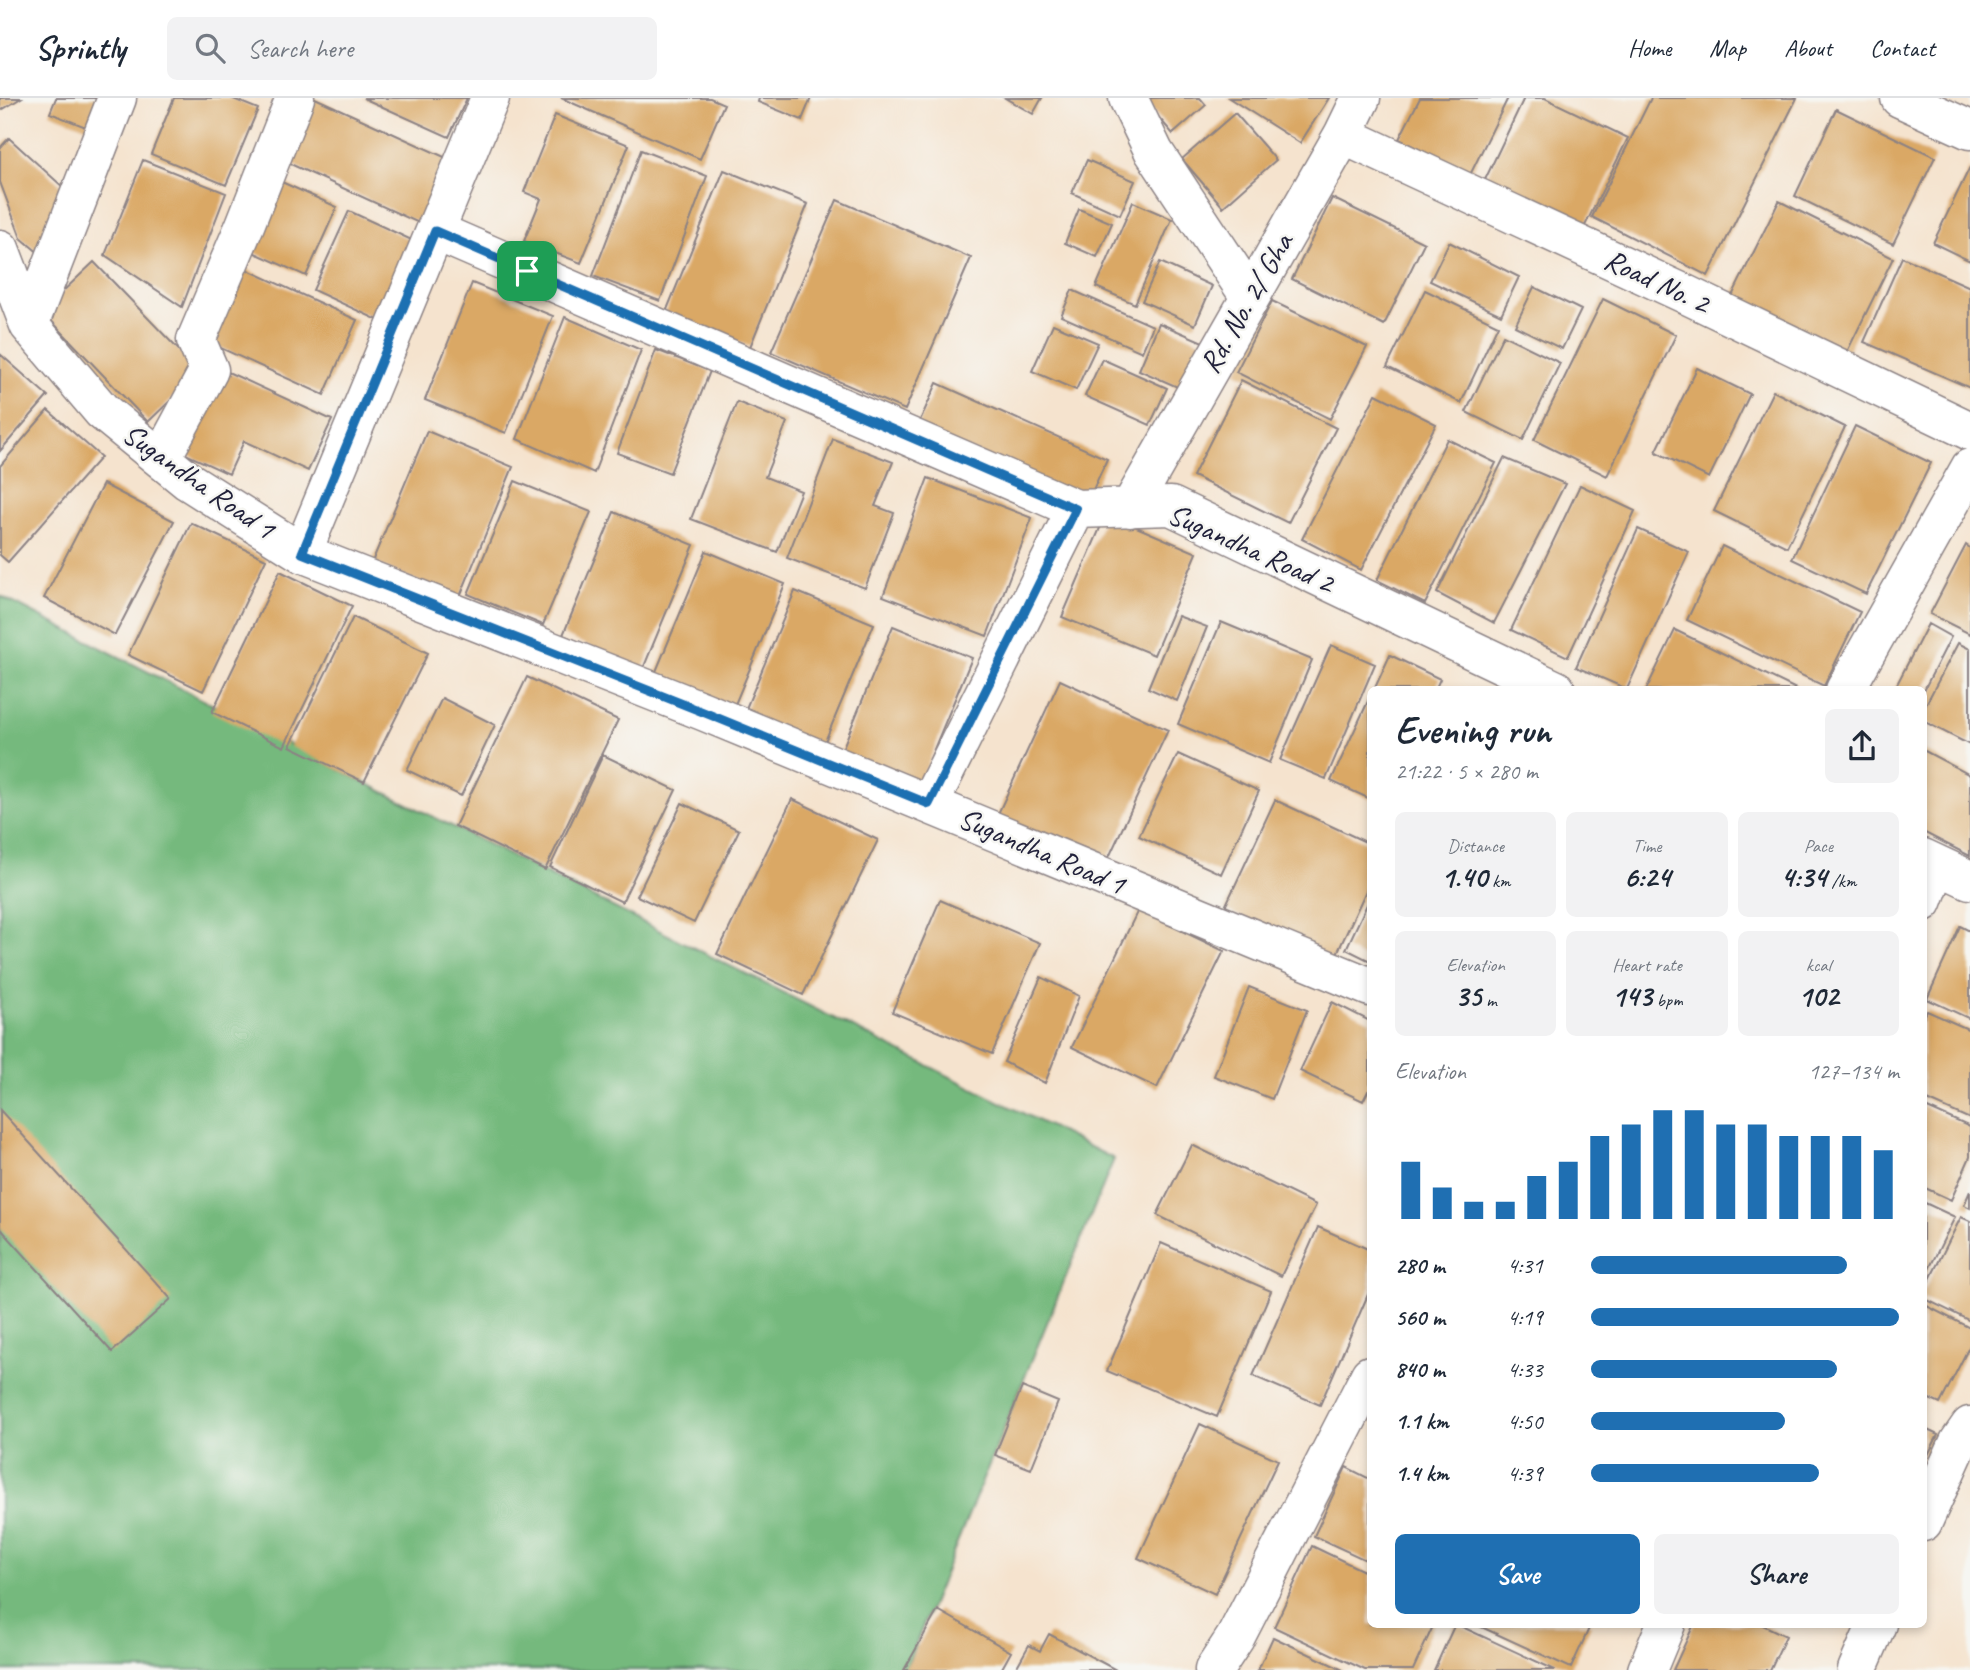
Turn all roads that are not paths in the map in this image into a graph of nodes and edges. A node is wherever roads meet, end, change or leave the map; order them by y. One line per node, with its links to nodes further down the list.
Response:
1 (117, 98): 12 (street)
2 (295, 98): 14 (street)
3 (490, 98): 9 (street)
4 (1128, 98): 11 (street)
5 (1361, 98): 8 (street, Rd. No. 2/ Gha)
6 (1900, 98): 7 (street)
7 (1970, 130)
8 (1343, 135): 11 (street, Rd. No. 2/ Gha); 13 (street, Road No. 2)
9 (435, 231): 17 (street, Sugandha Road 2); 18 (street)
10 (0, 250): 12 (street, Sugandha Road 1)
11 (1250, 297): 16 (street, Rd. No. 2/ Gha)
12 (29, 325): 14 (street, Sugandha Road 1)
13 (1970, 431)
14 (161, 459): 18 (street, Sugandha Road 1)
15 (1970, 468): 20 (street)
16 (1130, 508): 17 (street, Sugandha Road 2); 19 (street, Sugandha Road 2)
17 (1076, 509): 21 (street)
18 (302, 553): 21 (street, Sugandha Road 1)
19 (1548, 686)
20 (1847, 686)
21 (929, 804): 24 (street, Sugandha Road 1)
22 (1943, 868): 23 (street)
23 (1927, 895)
24 (1367, 986)
25 (1367, 1381): 30 (street)
26 (1966, 1438): 27 (street)
27 (1927, 1514)
28 (1664, 1628): 31 (street)
29 (1876, 1628): 32 (street)
30 (1214, 1670)
31 (1647, 1670)
32 (1857, 1670)

